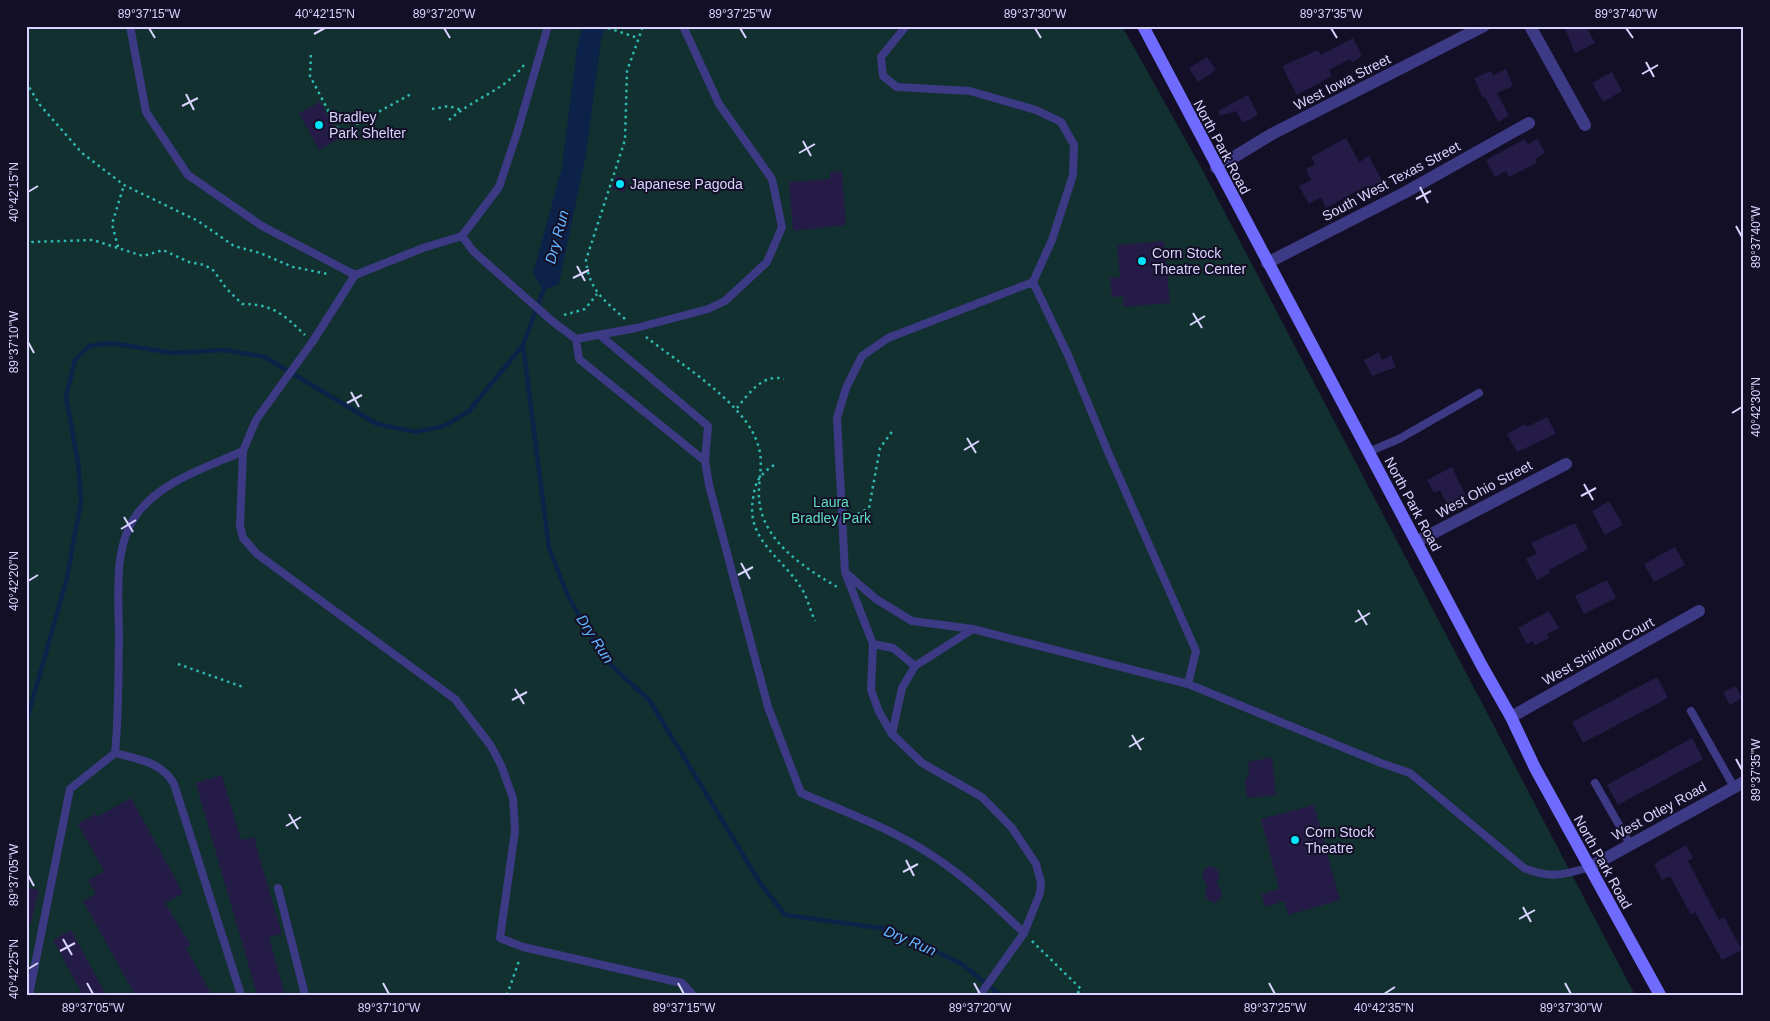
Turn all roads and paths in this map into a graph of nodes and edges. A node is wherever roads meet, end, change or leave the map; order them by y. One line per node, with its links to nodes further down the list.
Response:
1 (130, 26): 27 (lane)
2 (548, 26): 22 (lane)
3 (602, 26): 10 (path)
4 (643, 26): 10 (path)
5 (683, 26): 31 (lane)
6 (906, 26): 28 (lane)
7 (1143, 26): 20 (street, North Park Road)
8 (1484, 26): 20 (street, West Iowa Street)
9 (1530, 26): 19 (street)
10 (638, 38): 29 (path)
11 (311, 56): 14 (path)
12 (528, 58): 16 (path)
13 (26, 82): 21 (path)
14 (413, 93)
15 (432, 108): 16 (path)
16 (461, 110): 17 (path)
17 (449, 120)
18 (1529, 123): 25 (street, South West Texas Street)
19 (1585, 126)
20 (1216, 168): 25 (street, North Park Road)
21 (124, 185): 24 (path); 26 (path)
22 (462, 236): 27 (lane); 34 (lane)
23 (26, 246): 24 (path)
24 (118, 247): 32 (path)
25 (1267, 263): 40 (street, North Park Road)
26 (333, 274)
27 (354, 275): 39 (lane)
28 (1033, 282): 45 (lane); 55 (lane)
29 (597, 294): 30 (path); 31 (path)
30 (564, 315)
31 (636, 328): 33 (lane); 37 (path)
32 (306, 336)
33 (601, 336): 34 (lane); 41 (lane)
34 (576, 339): 41 (lane)
35 (784, 378): 37 (path)
36 (1479, 393): 40 (lane)
37 (737, 408): 44 (path)
38 (894, 429): 45 (path)
39 (244, 451): 60 (lane); 67 (lane)
40 (1368, 452): 46 (street, North Park Road)
41 (705, 461): 66 (lane)
42 (1566, 464): 46 (street, West Ohio Street)
43 (774, 465): 44 (path)
44 (762, 473): 48 (path); 50 (path)
45 (842, 523): 47 (lane)
46 (1416, 542): 58 (street, North Park Road)
47 (845, 572): 51 (lane); 52 (lane)
48 (844, 591)
49 (1699, 611): 58 (street, West Shiridon Court)
50 (815, 621)
51 (973, 629): 54 (lane); 55 (lane)
52 (873, 644): 54 (lane); 59 (lane)
53 (178, 664): 56 (path)
54 (915, 666): 59 (lane)
55 (1188, 684): 64 (lane)
56 (243, 686)
57 (1691, 711): 62 (lane)
58 (1511, 717): 64 (street, North Park Road)
59 (892, 734): 66 (lane)
60 (114, 753): 68 (lane); 69 (lane)
61 (1595, 782): 63 (lane)
62 (1739, 784): 63 (street, West Otley Road)
63 (1630, 844): 64 (street, West Otley Road)
64 (1590, 867): 75 (street, North Park Road)
65 (278, 888): 70 (lane)
66 (1024, 933): 73 (lane); 74 (path)
67 (523, 947): 71 (path); 72 (lane)
68 (29, 995)
69 (241, 995)
70 (305, 995)
71 (507, 995)
72 (693, 995)
73 (980, 995)
74 (1076, 995)
75 (1660, 995)

